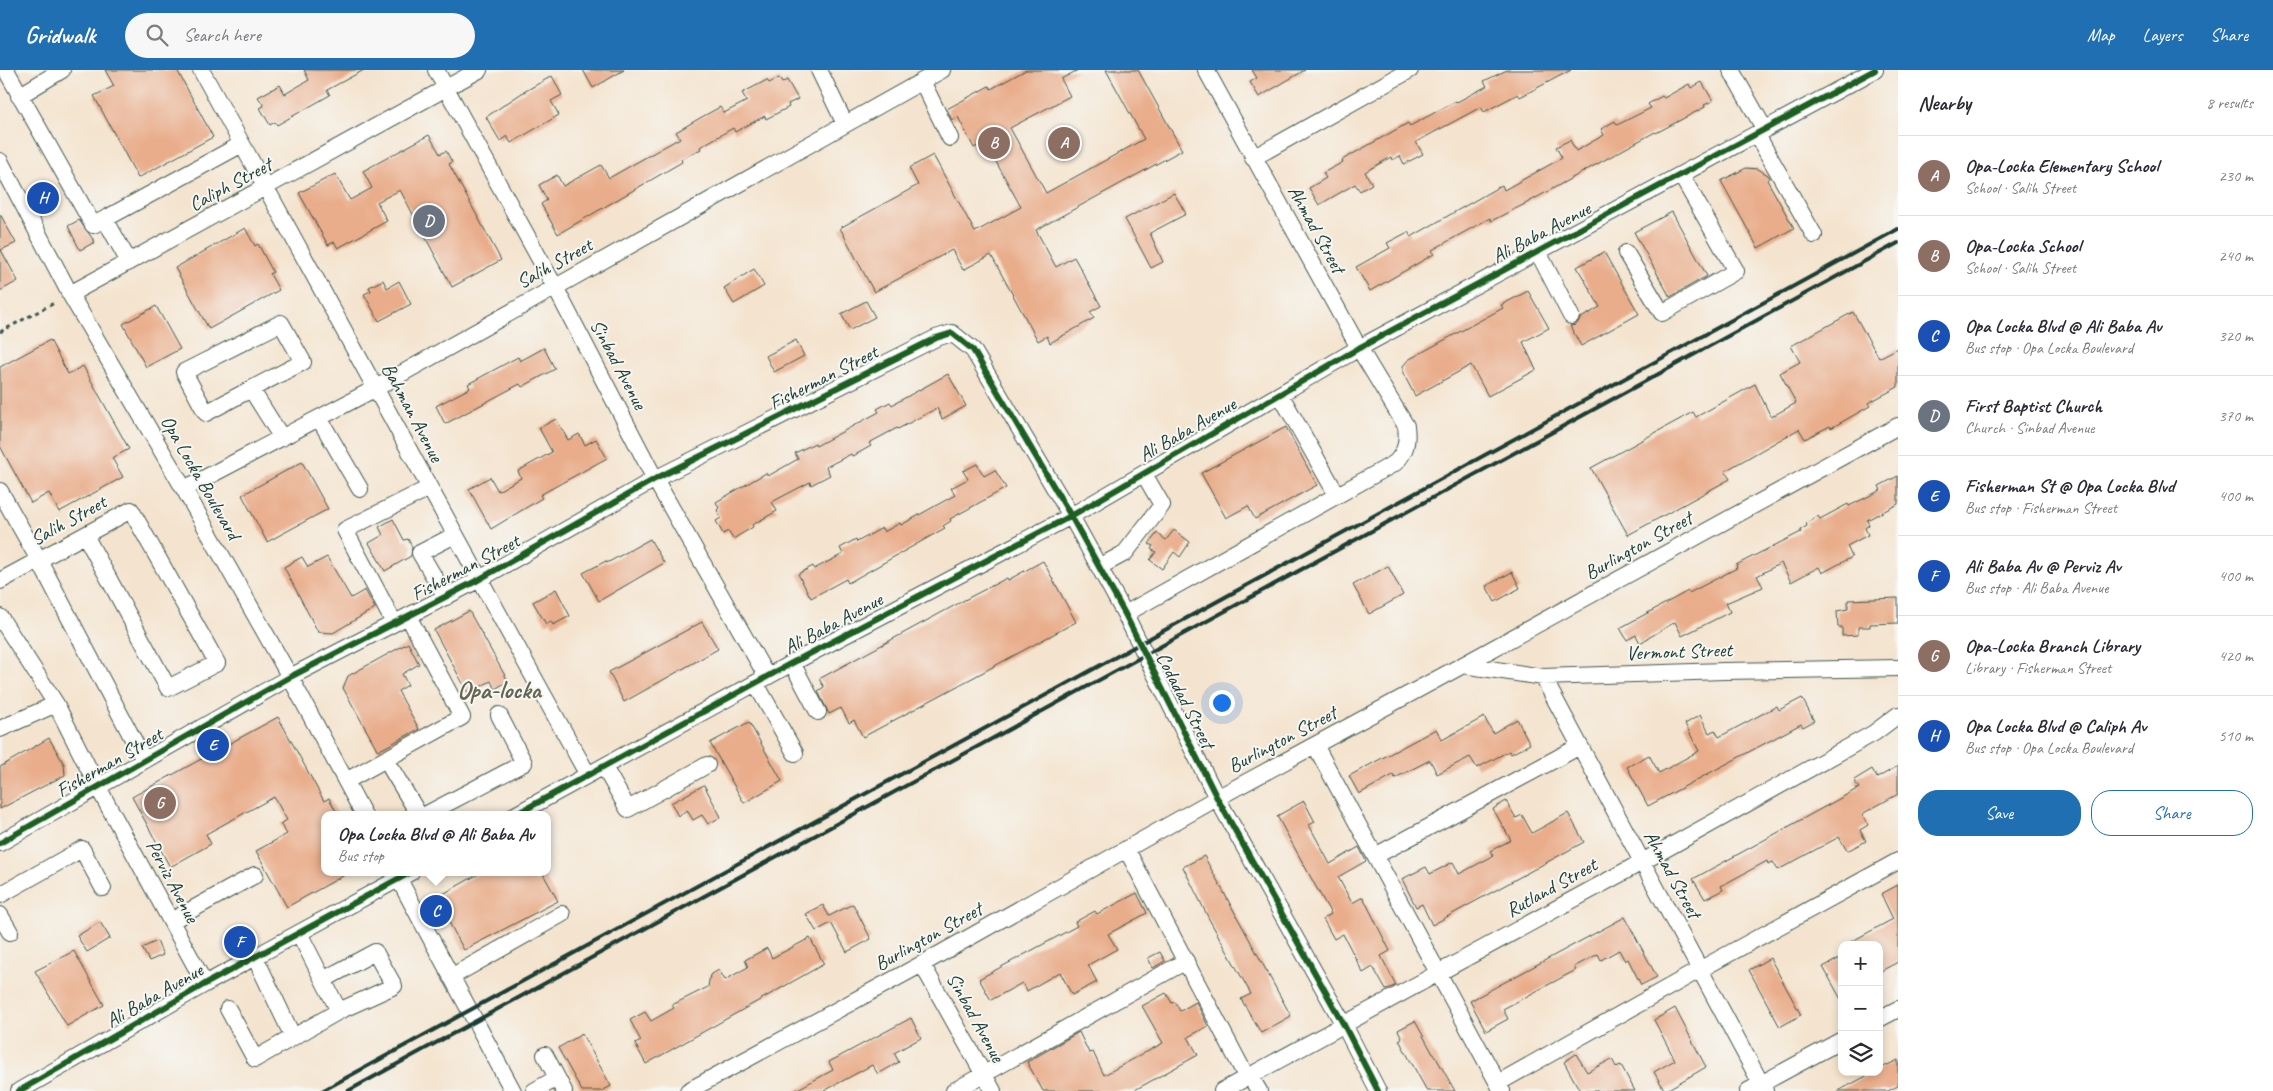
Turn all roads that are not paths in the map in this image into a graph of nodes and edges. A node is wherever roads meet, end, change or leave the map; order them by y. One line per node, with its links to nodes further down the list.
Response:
1 (6, 70): 14 (street)
2 (62, 70): 14 (street)
3 (200, 70): 18 (street, Bahman Avenue)
4 (436, 70): 13 (street, Sinbad Avenue)
5 (479, 70): 13 (street, Caliph Street)
6 (819, 70): 15 (street)
7 (942, 70): 12 (street, Salih Street)
8 (1206, 70): 19 (street, Ahmad Street)
9 (1410, 70): 19 (street)
10 (1730, 70): 16 (street)
11 (1874, 70): 16 (street, Ali Baba Avenue)
12 (922, 81): 15 (street, Salih Street); 17 (street)
13 (447, 89): 22 (street, Caliph Street); 28 (street, Sinbad Avenue)
14 (19, 96): 23 (street)
15 (845, 124): 28 (street, Salih Street)
16 (1761, 132): 21 (street, Ali Baba Avenue); 24 (street)
17 (950, 138)
18 (242, 144): 22 (street, Bahman Avenue); 23 (street)
19 (1253, 158): 32 (street, Ahmad Street)
20 (0, 161): 29 (street, Opa Locka Boulevard)
21 (1682, 175): 25 (street, Ali Baba Avenue); 26 (street)
22 (267, 188): 27 (street, Caliph Street); 33 (street, Bahman Avenue)
23 (105, 219): 27 (street)
24 (1814, 235)
25 (1538, 252): 30 (street); 32 (street, Ali Baba Avenue)
26 (1626, 253)
27 (129, 262): 29 (street, Caliph Street)
28 (555, 287): 33 (street, Salih Street); 40 (street, Sinbad Avenue)
29 (70, 294): 42 (street, Opa Locka Boulevard)
30 (1571, 316)
31 (952, 333): 40 (street, Fisherman Street); 46 (street, Codadad Street)
32 (1359, 348): 35 (street, Ali Baba Avenue); 45 (street, Ahmad Street)
33 (376, 388): 36 (street, Salih Street); 41 (street, Bahman Avenue)
34 (251, 389): 34 (street); 38 (street)
35 (1280, 394): 39 (street, Ali Baba Avenue); 45 (street)
36 (319, 418): 38 (street, Salih Street); 43 (street)
37 (1898, 426): 58 (street, Burlington Street)
38 (282, 438): 42 (street, Salih Street)
39 (1144, 474): 46 (street, Ali Baba Avenue); 50 (street)
40 (655, 479): 51 (street, Fisherman Street); 62 (street, Sinbad Avenue)
41 (429, 488): 48 (street, Bahman Avenue); 56 (street)
42 (184, 489): 60 (street, Opa Locka Boulevard)
43 (360, 489)
44 (0, 491): 49 (street)
45 (1337, 495): 54 (street, Ahmad Street)
46 (1071, 516): 50 (street, Codadad Street); 57 (street, Ali Baba Avenue)
47 (84, 535): 47 (street, Salih Street); 49 (street, Salih Street)
48 (454, 535): 51 (street, Bahman Avenue); 53 (street)
49 (39, 560): 52 (street, Salih Street); 71 (street)
50 (1099, 567): 54 (street, Codadad Street)
51 (478, 580): 53 (street, Fisherman Street); 75 (street, Bahman Avenue)
52 (0, 581)
53 (446, 597): 56 (street, Fisherman Street)
54 (1125, 614): 78 (street, Codadad Street)
55 (0, 617): 63 (street, Perviz Avenue)
56 (401, 619): 60 (street, Fisherman Street); 76 (street)
57 (792, 663): 62 (street, Ali Baba Avenue); 64 (street)
58 (1463, 665): 61 (street, Vermont Street); 68 (street, Burlington Street)
59 (1898, 668): 61 (street, Vermont Street)
60 (290, 677): 71 (street, Fisherman Street); 76 (street, Opa Locka Boulevard)
61 (1543, 678): 69 (street, Ahmad Street)
62 (762, 680): 70 (street, Sinbad Avenue); 73 (street, Ali Baba Avenue)
63 (56, 704): 67 (street); 77 (street, Perviz Avenue)
64 (818, 712)
65 (499, 715): 81 (street)
66 (1898, 715): 87 (street, Rutland Street)
67 (0, 729)
68 (1315, 745): 78 (street, Burlington Street); 85 (street)
69 (1580, 746): 85 (street); 87 (street, Ahmad Street)
70 (794, 752)
71 (144, 760): 77 (street, Fisherman Street)
72 (706, 765): 73 (street)
73 (604, 767): 75 (street, Ali Baba Avenue)
74 (392, 770): 80 (street)
75 (588, 775): 82 (street, Ali Baba Avenue)
76 (346, 781): 79 (street, Opa Locka Boulevard)
77 (98, 786): 83 (street, Fisherman Street); 95 (street, Perviz Avenue)
78 (1217, 798): 84 (street, Burlington Street); 110 (street, Codadad Street)
79 (362, 811)
80 (417, 811)
81 (438, 811)
82 (522, 811)
83 (0, 843)
84 (1127, 850): 99 (street); 100 (street, Burlington Street)
85 (1375, 856): 102 (street)
86 (1898, 861): 101 (street)
87 (1642, 862): 101 (street, Ahmad Street); 102 (street, Rutland Street)
88 (255, 875): 95 (street)
89 (399, 876): 97 (street, Ali Baba Avenue)
90 (403, 876): 103 (street)
91 (103, 888): 92 (street)
92 (0, 895)
93 (562, 914): 103 (street)
94 (0, 915): 96 (street)
95 (171, 922): 105 (street, Perviz Avenue)
96 (10, 932)
97 (299, 933): 98 (street, Ali Baba Avenue); 104 (street)
98 (255, 957): 105 (street, Ali Baba Avenue); 111 (street)
99 (1186, 961): 114 (street); 115 (street)
100 (922, 964): 114 (street, Sinbad Avenue); 122 (street, Burlington Street)
101 (1700, 969): 117 (street); 118 (street, Ahmad Street)
102 (1439, 973): 110 (street, Rutland Street); 117 (street)
103 (451, 978): 120 (street)
104 (323, 980): 108 (street); 108 (street)
105 (204, 984): 119 (street, Ali Baba Avenue)
106 (228, 1009): 111 (street)
107 (1898, 1009): 109 (street)
108 (339, 1012): 111 (street)
109 (1883, 1017)
110 (1344, 1025): 115 (street, Rutland Street); 127 (street, Codadad Street)
111 (293, 1037)
112 (1838, 1042): 118 (street)
113 (545, 1055): 116 (street)
114 (984, 1074): 123 (street); 124 (street, Sinbad Avenue)
115 (1249, 1077): 125 (street, Rutland Street); 126 (street)
116 (560, 1085): 121 (street)
117 (1500, 1087)
118 (1758, 1089)
119 (19, 1091)
120 (513, 1091)
121 (534, 1091)
122 (688, 1091)
123 (954, 1091)
124 (993, 1091)
125 (1222, 1091)
126 (1259, 1091)
127 (1378, 1091)

